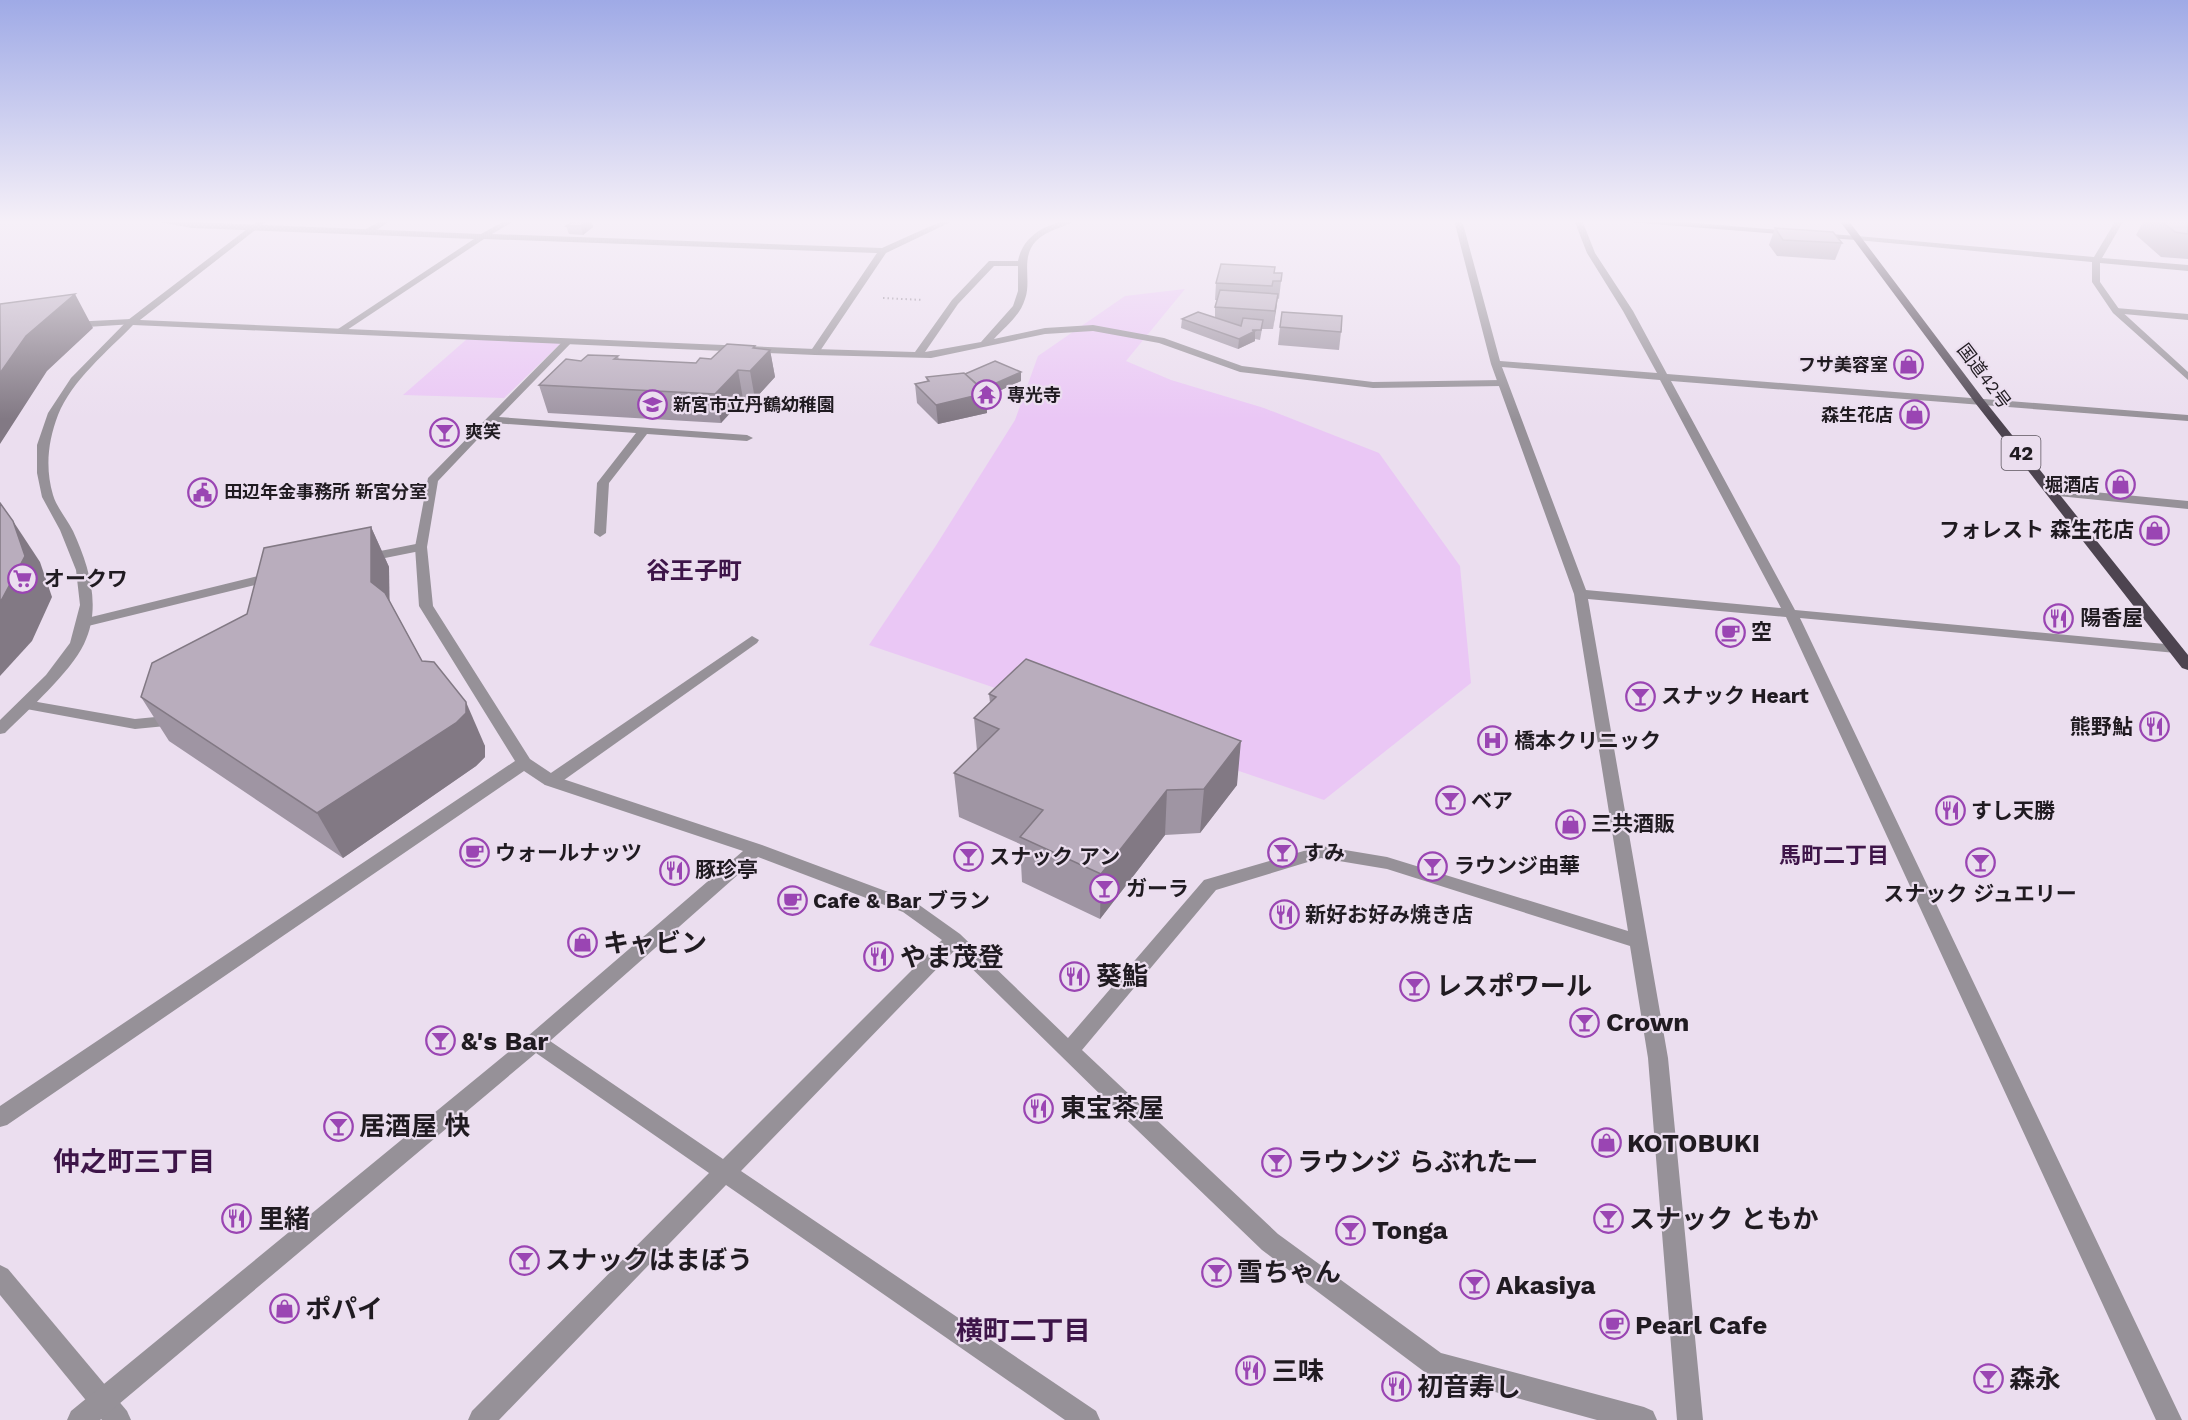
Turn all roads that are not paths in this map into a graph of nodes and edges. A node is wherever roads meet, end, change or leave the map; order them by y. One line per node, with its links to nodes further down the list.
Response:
1 (178, 286): 12 (street)
2 (408, 286): 14 (street)
3 (859, 286): 17 (street)
4 (970, 286): 18 (street)
5 (1025, 286): 16 (street)
6 (1475, 286): 19 (street)
7 (1612, 286): 22 (street)
8 (1893, 286): 25 (highway, 国道42号 / 42)
9 (2099, 286): 10 (street)
10 (2116, 311): 11 (street); 20 (street)
11 (2188, 317)
12 (131, 322): 13 (street); 14 (street); 38 (street)
13 (60, 326)
14 (341, 331): 15 (street)
15 (568, 341): 17 (street); 27 (street)
16 (984, 344): 18 (street); 24 (street)
17 (814, 352): 18 (street)
18 (918, 355)
19 (1496, 364): 22 (street); 24 (street)
20 (2175, 367): 21 (street); 23 (street)
21 (2188, 368)
22 (1661, 377): 25 (street); 37 (street)
23 (2188, 378)
24 (1502, 382): 36 (street)
25 (1980, 402): 26 (street); 30 (highway, 国道42号 / 42)
26 (2188, 418)
27 (491, 420): 28 (street); 33 (street)
28 (644, 431): 29 (street); 32 (street)
29 (747, 438)
30 (2052, 492): 31 (street); 40 (highway, 国道42号 / 42)
31 (2188, 505)
32 (600, 532)
33 (421, 547): 34 (street); 45 (street)
34 (352, 561)
35 (284, 574): 38 (street)
36 (1581, 594): 37 (street); 49 (street)
37 (1791, 614): 40 (street); 61 (street)
38 (84, 624): 42 (street)
39 (752, 640): 46 (street)
40 (2176, 649): 41 (highway, 国道42号 / 42)
41 (2188, 665)
42 (26, 705): 43 (street); 44 (street)
43 (176, 720)
44 (0, 729)
45 (524, 763): 46 (street); 52 (street)
46 (552, 781): 47 (street)
47 (756, 849): 48 (street); 50 (street)
48 (954, 939): 51 (street); 53 (street)
49 (1638, 941): 51 (street); 60 (street)
50 (535, 1042): 53 (street); 55 (street)
51 (1069, 1051): 59 (street)
52 (0, 1118)
53 (725, 1173): 57 (street); 58 (street)
54 (0, 1277): 55 (street)
55 (110, 1411): 56 (street)
56 (80, 1420)
57 (481, 1420)
58 (1087, 1420)
59 (1644, 1420)
60 (1690, 1420)
61 (2169, 1420)

